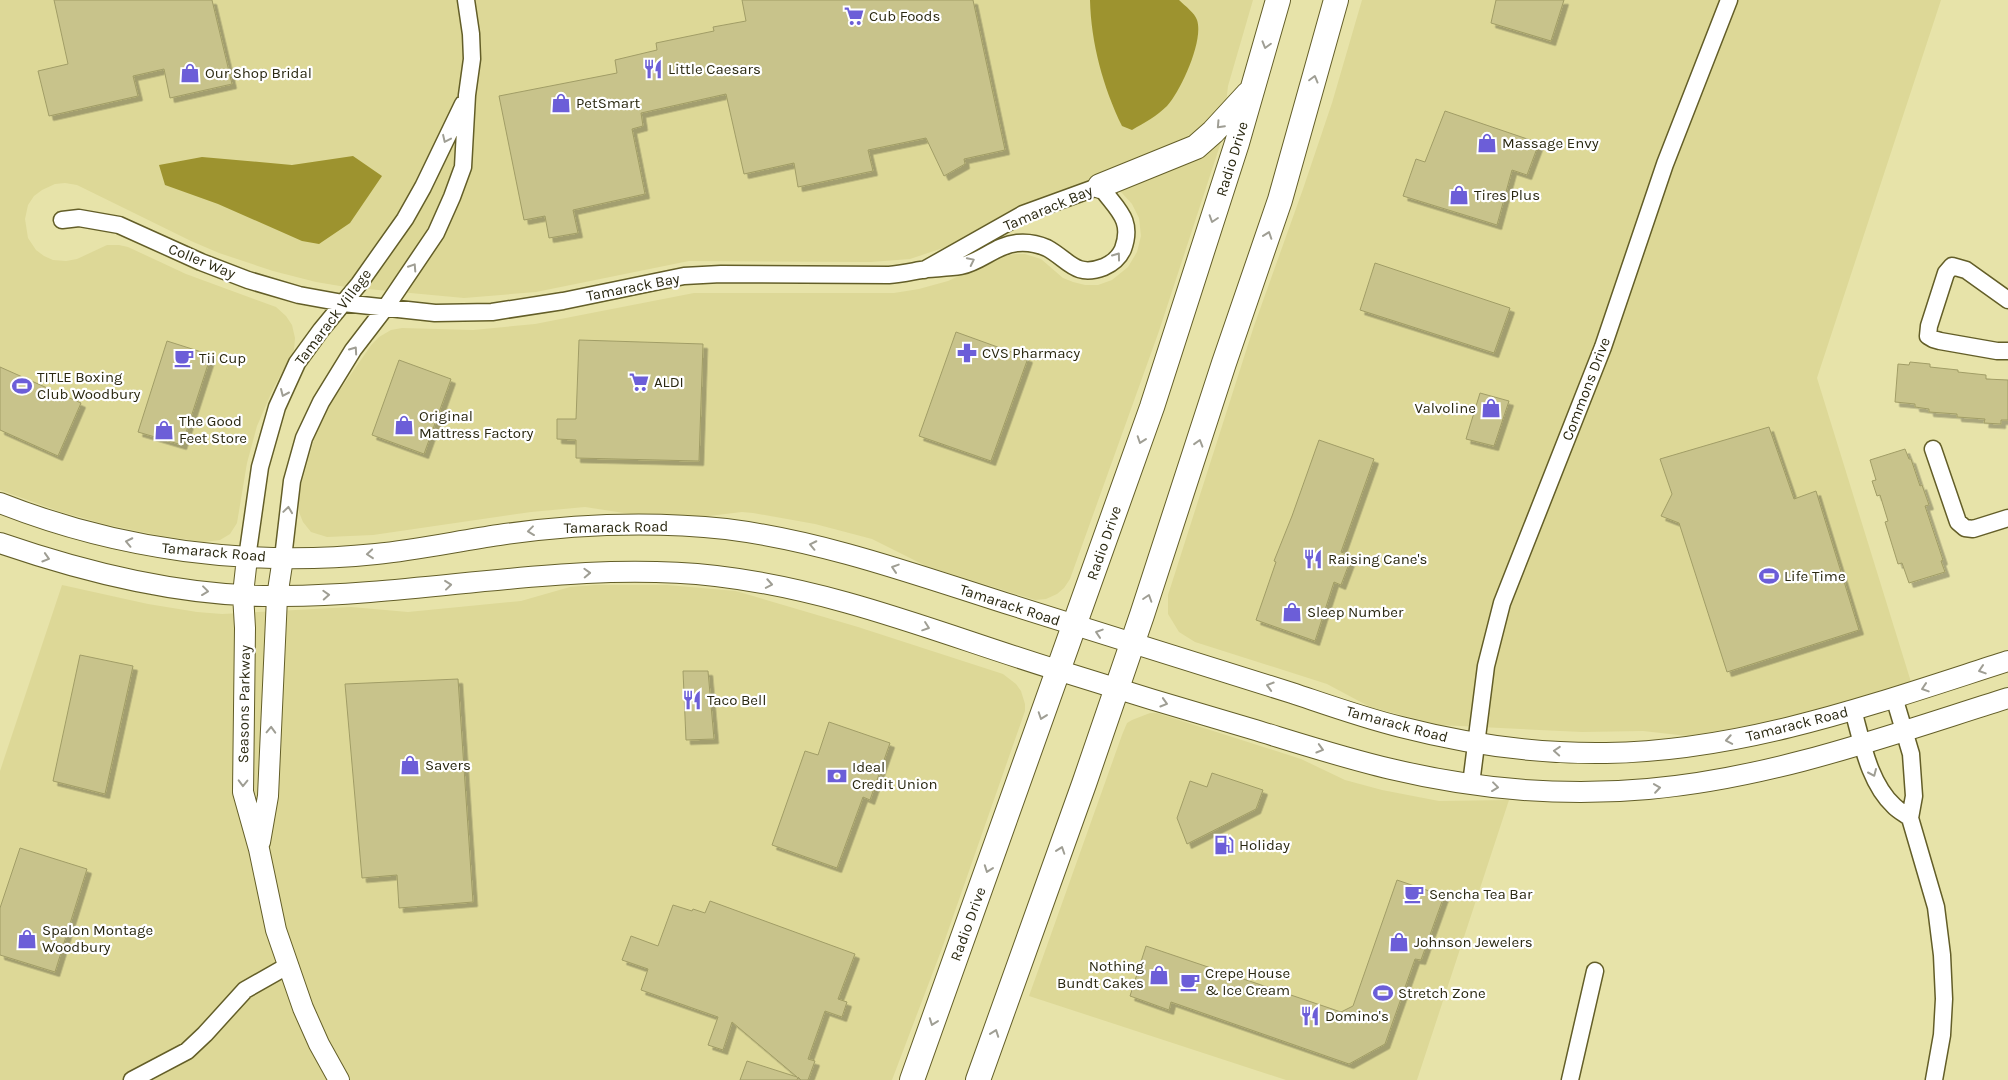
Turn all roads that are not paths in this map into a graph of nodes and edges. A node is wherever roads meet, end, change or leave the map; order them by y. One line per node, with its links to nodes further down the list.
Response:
1 (466, 0): 6 (street, Tamarack Village)
2 (1278, 0): 5 (main road, Radio Drive, one-way to 5)
3 (1336, 0): 23 (main road, one-way to 3)
4 (1729, 0): 31 (street, Commons Drive)
5 (1253, 89): 7 (main road, one-way to 7); 22 (main road, Radio Drive, one-way to 22)
6 (467, 95): 11 (street, Tamarack Village, one-way to 11); 12 (street, Tamarack Village, one-way to 6)
7 (1100, 186): 9 (street, Tamarack Bay); 9 (street, Tamarack Bay, one-way to 7)
8 (62, 220): 11 (street, Coller Way)
9 (924, 270): 12 (street, Tamarack Bay)
10 (2008, 300): 13 (street)
11 (344, 303): 12 (street, Tamarack Bay); 18 (street, Tamarack Village, one-way to 18)
12 (386, 307): 19 (street, Tamarack Village, one-way to 12)
13 (2008, 351)
14 (1933, 449): 16 (street)
15 (0, 503): 18 (street, Tamarack Road, one-way to 15)
16 (2008, 518)
17 (0, 543): 20 (street, one-way to 20)
18 (247, 558): 19 (street, Tamarack Road); 20 (street, Seasons Parkway)
19 (283, 558): 21 (street, Seasons Parkway); 22 (street, Tamarack Road, one-way to 19)
20 (243, 594): 21 (street); 35 (street, Seasons Parkway, one-way to 35)
21 (278, 597): 25 (street, one-way to 25); 35 (street, Seasons Parkway, one-way to 21)
22 (1075, 626): 23 (street, Tamarack Road, one-way to 22); 25 (main road, Radio Drive)
23 (1132, 644): 26 (main road); 31 (street, Tamarack Road, one-way to 23)
24 (2008, 661): 27 (street, Tamarack Road, one-way to 27)
25 (1059, 670): 26 (street); 40 (main road, Radio Drive, one-way to 40)
26 (1117, 688): 33 (street, one-way to 33); 41 (main road, one-way to 26)
27 (1894, 697): 29 (street, Tamarack Road); 30 (street)
28 (2008, 698): 30 (street)
29 (1853, 710): 31 (street, Tamarack Road, one-way to 31); 32 (street)
30 (1905, 731): 32 (street); 34 (street)
31 (1476, 742): 33 (street, Commons Drive)
32 (1863, 745): 33 (street, one-way to 32); 34 (street, one-way to 34)
33 (1471, 784)
34 (1910, 818): 43 (street)
35 (259, 849): 36 (street, Seasons Parkway)
36 (289, 965): 38 (street); 39 (street, Seasons Parkway)
37 (1595, 971): 42 (street)
38 (132, 1080)
39 (339, 1080)
40 (912, 1080)
41 (978, 1080)
42 (1570, 1080)
43 (1934, 1080)

